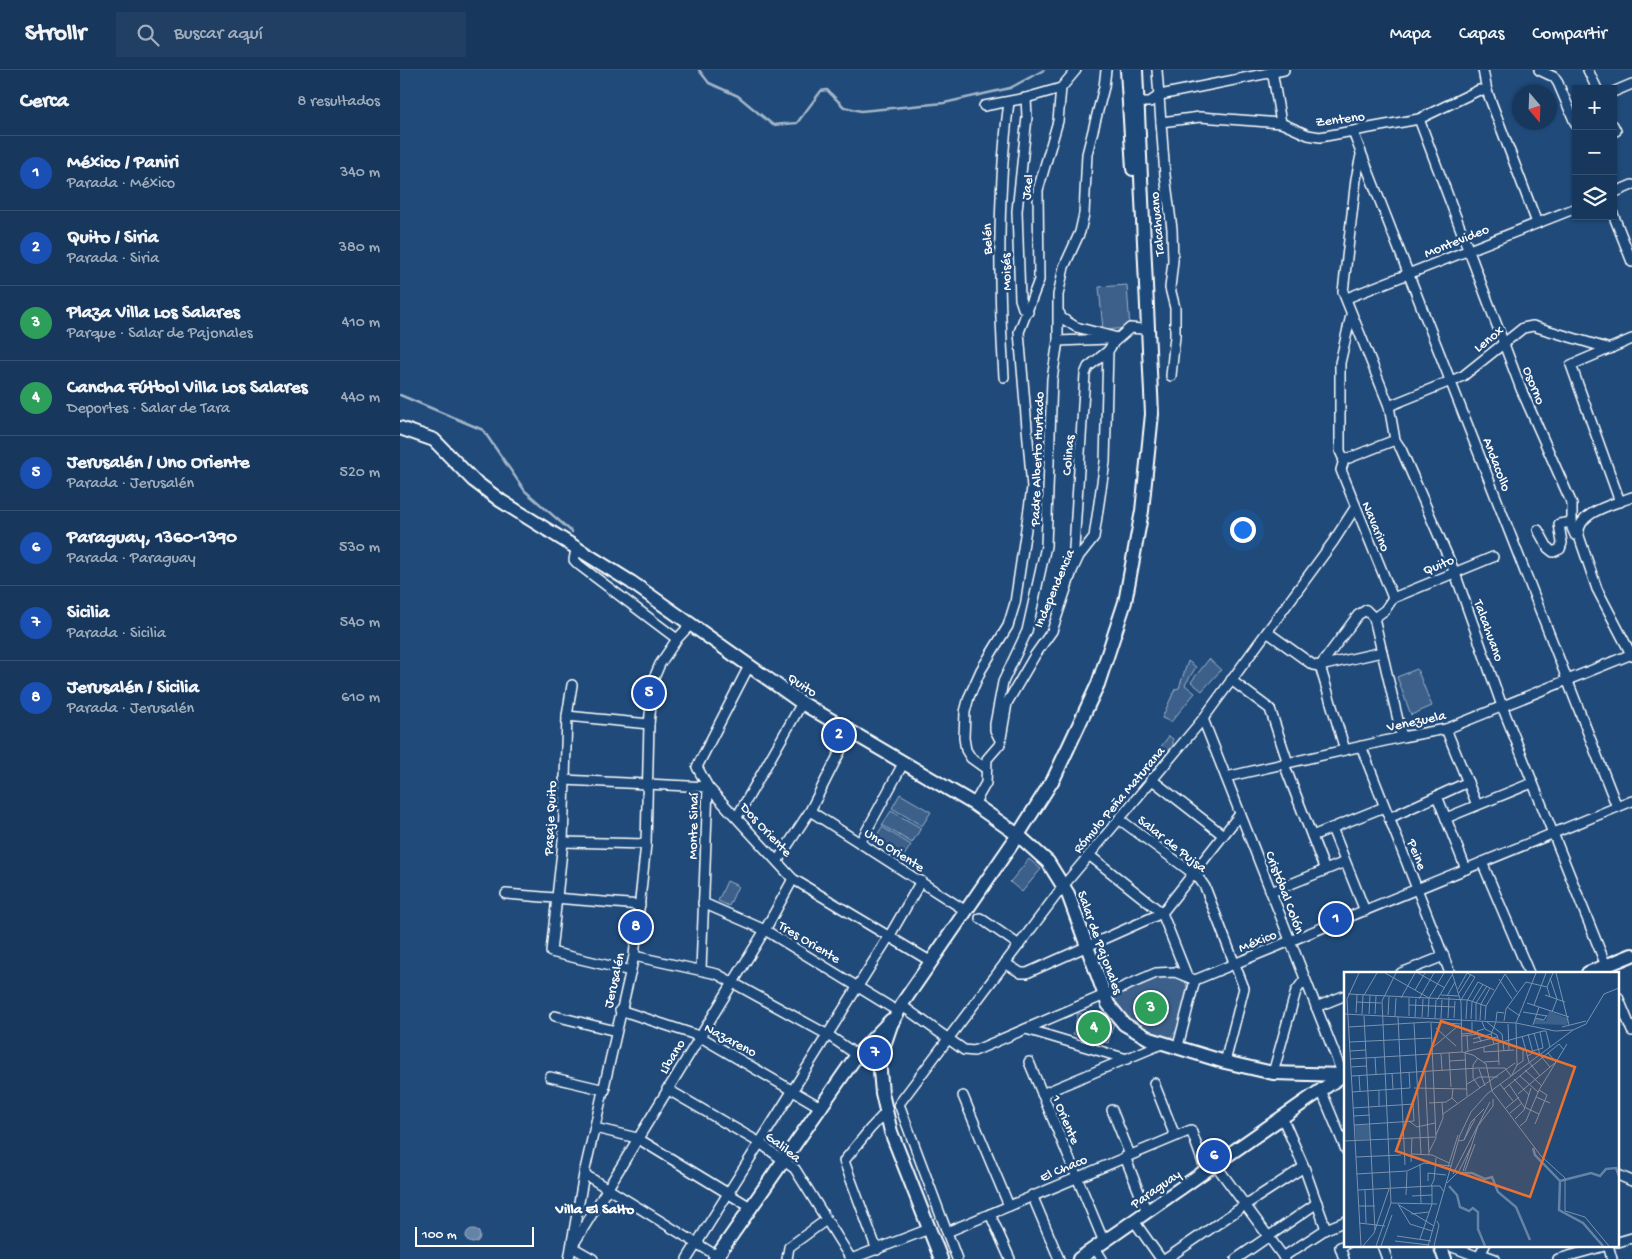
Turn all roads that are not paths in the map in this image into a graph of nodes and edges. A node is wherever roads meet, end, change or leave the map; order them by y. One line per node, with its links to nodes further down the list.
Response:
1 (1076, 70): 13 (street)
2 (1106, 70): 39 (street, Padre Alberto Hurtado)
3 (1127, 70): 19 (main road)
4 (1136, 70): 19 (main road)
5 (1157, 70): 16 (street, Talcahuano)
6 (1284, 70): 10 (street)
7 (1483, 70): 15 (street)
8 (1539, 70): 22 (street)
9 (1588, 70): 12 (street)
10 (1272, 71): 16 (street); 25 (street)
11 (1632, 84): 14 (street)
12 (1595, 85)
13 (1061, 88): 17 (street); 38 (street, Jael)
14 (1617, 90)
15 (1487, 91): 23 (street, Zenteno); 32 (street)
16 (1160, 95): 19 (street); 21 (street, Talcahuano)
17 (1026, 98): 18 (street); 38 (street, Moisés)
18 (1009, 102): 20 (street); 49 (street, Belén)
19 (1139, 102): 21 (street); 33 (main road)
20 (984, 106)
21 (1159, 108): 24 (street, Talcahuano)
22 (1572, 116)
23 (1419, 119): 26 (street, Zenteno); 34 (street, Osorno)
24 (1161, 122): 25 (street, Zenteno); 48 (street, Talcahuano)
25 (1281, 123): 26 (street, Zenteno)
26 (1352, 132): 27 (street, Andacollo)
27 (1361, 155): 36 (street, Andacollo); 37 (street)
28 (1632, 185): 29 (street)
29 (1617, 191)
30 (1572, 210): 32 (street, Montevideo)
31 (1615, 220): 35 (street)
32 (1537, 223): 34 (street, Montevideo)
33 (1140, 228): 41 (main road); 54 (main road)
34 (1469, 250): 36 (street, Montevideo); 45 (street, Osorno)
35 (1632, 262)
36 (1408, 274): 37 (street, Montevideo); 50 (street, Andacollo)
37 (1347, 298): 40 (street, Talcahuano)
38 (1028, 312): 91 (street)
39 (1060, 314): 42 (street); 44 (street, Padre Alberto Hurtado)
40 (1351, 316): 51 (street, Talcahuano); 55 (street, Navarino)
41 (1142, 329): 42 (street); 54 (main road)
42 (1118, 338): 44 (street); 47 (street)
43 (1632, 339): 46 (street)
44 (1058, 341): 86 (street, Padre Alberto Hurtado)
45 (1504, 343): 46 (street, Lenox); 50 (street, Lenox); 59 (street, Osorno)
46 (1610, 349): 57 (street)
47 (1108, 351): 64 (street, Independencia); 64 (street, Colinas)
48 (1171, 376)
49 (1004, 377)
50 (1450, 381): 51 (street, Lenox); 76 (street, Andacollo)
51 (1389, 406): 53 (street, Talcahuano)
52 (400, 428): 62 (main road, Quito)
53 (1395, 440): 55 (street); 65 (street, Talcahuano)
54 (1147, 459): 113 (main road)
55 (1344, 460): 58 (street, Navarino)
56 (1632, 497): 57 (street)
57 (1620, 502): 61 (street)
58 (1355, 508): 66 (street, Navarino); 69 (street, Rómulo Peña Maturana)
59 (1572, 522): 60 (street); 61 (street, Osorno)
60 (1538, 530)
61 (1579, 536): 72 (street, Osorno)
62 (576, 550): 68 (main road, Quito); 70 (street)
63 (1493, 557): 65 (street, Quito)
64 (1072, 571): 86 (street, Independencia)
65 (1455, 573): 66 (street, Quito); 79 (street, Talcahuano)
66 (1393, 598): 67 (street)
67 (1374, 618): 71 (street); 74 (street)
68 (691, 624): 70 (street, Jerusalén); 73 (main road, Quito)
69 (1267, 632): 74 (street); 75 (street, Rómulo Peña Maturana)
70 (677, 639): 82 (street, Jerusalén)
71 (1382, 652): 74 (street); 85 (street)
72 (1632, 655): 76 (street, Venezuela)
73 (749, 666): 78 (main road, Quito); 98 (street, Monte Sinaí)
74 (1320, 666): 88 (street)
75 (1231, 680): 81 (street, Rómulo Peña Maturana); 90 (street)
76 (1567, 680): 79 (street, Venezuela); 104 (street, Andacollo)
77 (572, 685): 80 (street, Pasaje Quito)
78 (802, 703): 84 (main road, Quito); 107 (street)
79 (1502, 706): 83 (street, Venezuela); 96 (street, Talcahuano)
80 (567, 716): 82 (street); 93 (street, Pasaje Quito)
81 (1203, 719): 92 (street, Cristóbal Colón); 94 (street, Rómulo Peña Maturana)
82 (649, 724): 97 (street, Jerusalén)
83 (1446, 729): 85 (street, Venezuela); 95 (street)
84 (851, 730): 89 (main road, Quito); 105 (street)
85 (1402, 737): 87 (street, Venezuela)
86 (1000, 740): 91 (street, Independencia)
87 (1361, 746): 88 (street, Venezuela); 103 (street, Peine)
88 (1345, 750): 90 (street, Venezuela)
89 (904, 762): 101 (main road, Quito); 117 (street)
90 (1286, 763): 92 (street, Venezuela); 115 (street)
91 (985, 768): 101 (street, Independencia)
92 (1226, 777): 106 (street, Cristóbal Colón)
93 (564, 780): 97 (street); 116 (street, Pasaje Quito)
94 (1151, 780): 110 (street, Rómulo Peña Maturana); 114 (street)
95 (1468, 782): 99 (street); 102 (street)
96 (1532, 782): 102 (street); 112 (street, Talcahuano)
97 (648, 785): 98 (street); 118 (street, Jerusalén)
98 (708, 787): 107 (street, Dos Oriente); 133 (street, Monte Sinaí)
99 (1437, 796): 108 (street); 109 (street)
100 (1632, 800): 104 (street, México)
101 (974, 804): 113 (main road, Quito)
102 (1477, 805): 109 (street)
103 (1384, 807): 108 (street, Peine); 111 (street)
104 (1617, 807): 112 (street, México)
105 (810, 811): 117 (street, Uno Oriente); 120 (street)
106 (1240, 814): 114 (street); 130 (street, Cristóbal Colón)
107 (737, 817): 120 (street, Dos Oriente)
108 (1389, 818): 129 (street, Peine)
109 (1446, 818): 123 (street)
110 (1119, 819): 119 (street, Rómulo Peña Maturana); 125 (street, Salar de Pujsa)
111 (1332, 828): 115 (street); 121 (street)
112 (1553, 833): 122 (street, México); 150 (street, Talcahuano)
113 (1018, 835): 128 (main road, Salar de Pajonales); 135 (main road)
114 (1224, 835): 125 (street)
115 (1312, 836): 124 (street)
116 (563, 842): 118 (street); 132 (street, Pasaje Quito)
117 (860, 843): 127 (street, Uno Oriente)
118 (646, 844): 134 (street, Jerusalén)
119 (1089, 856): 128 (street, Rómulo Peña Maturana); 137 (street)
120 (778, 860): 126 (street, Dos Oriente)
121 (1345, 862): 124 (street); 136 (street)
122 (1482, 862): 123 (street, México); 155 (street)
123 (1466, 869): 129 (street, México)
124 (1326, 870): 130 (street)
125 (1193, 874): 137 (street); 149 (street, Salar de Pujsa)
126 (793, 879): 139 (street, Líbano); 140 (street, Dos Oriente)
127 (921, 881): 135 (street, Uno Oriente); 140 (street)
128 (1064, 885): 142 (street, Rómulo Peña Maturana); 143 (main road, Salar de Pajonales)
129 (1417, 889): 136 (street, México); 146 (street, Peine)
130 (1271, 892): 141 (street, Cristóbal Colón)
131 (506, 894): 132 (street)
132 (557, 899): 134 (street); 152 (street, Pasaje Quito)
133 (703, 903): 139 (street, Tres Oriente); 151 (street, Monte Sinaí)
134 (640, 905): 145 (street, Jerusalén)
135 (966, 911): 147 (main road)
136 (1365, 911): 141 (street, México)
137 (1162, 913): 143 (street); 157 (street)
138 (980, 918): 142 (street)
139 (764, 930): 159 (street, Líbano); 160 (street, Tres Oriente)
140 (890, 935): 147 (street, Dos Oriente); 160 (street)
141 (1290, 941): 149 (street, México); 158 (street, Cristóbal Colón)
142 (1019, 945): 148 (street, Rómulo Peña Maturana)
143 (1087, 948): 148 (street); 161 (main road, Salar de Pajonales)
144 (1632, 955): 150 (main road)
145 (634, 956): 151 (street); 152 (street, Jerusalén)
146 (1444, 956): 153 (street); 154 (street, Peine)
147 (930, 961): 165 (main road)
148 (1005, 963): 173 (street, Rómulo Peña Maturana)
149 (1236, 964): 157 (street, México); 179 (street, Salar de Pujsa)
150 (1607, 969): 156 (main road)
151 (701, 970): 159 (street)
152 (631, 971): 164 (street, Jerusalén)
153 (1404, 972)
154 (1450, 972)
155 (1529, 972)
156 (1593, 972)
157 (1191, 978): 161 (street, México); 175 (street)
158 (1305, 979): 163 (street, Cristóbal Colón); 180 (street)
159 (732, 981): 171 (street); 172 (street, Líbano)
160 (858, 986): 165 (street, Tres Oriente); 171 (street)
161 (1104, 994): 168 (street, México); 174 (main road, Salar de Pajonales)
162 (1344, 996): 163 (street)
163 (1316, 1007): 181 (street, Cristóbal Colón)
164 (620, 1010): 169 (street, Jerusalén); 172 (street, Nazareno)
165 (897, 1011): 173 (street, México); 176 (main road); 192 (main road)
166 (1621, 1013): 170 (street)
167 (555, 1016): 169 (street)
168 (1026, 1028): 173 (street, México); 177 (street)
169 (616, 1031): 186 (street, Jerusalén)
170 (1632, 1031)
171 (828, 1035): 176 (street); 185 (street)
172 (699, 1036): 184 (street, Líbano); 185 (street, Nazareno)
173 (948, 1038): 221 (street, Rómulo Peña Maturana)
174 (1164, 1043): 175 (main road, Salar de Pajonales); 177 (street)
175 (1178, 1046): 179 (main road, Salar de Pajonales)
176 (857, 1055): 190 (main road)
177 (1126, 1059): 188 (street)
178 (1029, 1062): 188 (street, 1 Oriente)
179 (1225, 1062): 180 (main road, Salar de Pajonales)
180 (1273, 1073): 181 (main road, Salar de Pajonales)
181 (1344, 1074): 187 (main road, Paraguay)
182 (550, 1077): 186 (street)
183 (1154, 1083): 195 (street)
184 (667, 1089): 196 (street, Líbano); 197 (street, Galilea)
185 (794, 1089): 190 (street, Nazareno); 197 (street)
186 (605, 1090): 194 (street, Jerusalén)
187 (1321, 1090): 193 (main road, Paraguay); 198 (street)
188 (1042, 1094): 204 (street, 1 Oriente)
189 (963, 1096): 212 (street)
190 (822, 1108): 200 (main road)
191 (1112, 1110): 199 (street)
192 (886, 1113): 220 (main road); 232 (street)
193 (1282, 1117): 201 (street); 202 (main road, Paraguay)
194 (595, 1128): 196 (street); 203 (street, Jerusalén)
195 (1176, 1136): 199 (street, El Chaco); 202 (street, El Chaco)
196 (637, 1138): 207 (street, Líbano); 208 (street)
197 (760, 1143): 200 (street, Galilea); 208 (street)
198 (1344, 1145)
199 (1127, 1156): 204 (street, El Chaco); 214 (street)
200 (784, 1160): 213 (main road); 216 (street, Galilea)
201 (1304, 1167): 210 (street); 211 (street)
202 (1210, 1168): 211 (street); 214 (main road, Paraguay)
203 (584, 1174): 207 (street); 231 (street, Jerusalén)
204 (1076, 1176): 209 (street, El Chaco); 224 (street, 1 Oriente)
205 (1620, 1176): 206 (street)
206 (1632, 1181)
207 (607, 1188): 223 (street); 231 (street, Líbano)
208 (728, 1194): 213 (street); 223 (street)
209 (1032, 1196): 212 (street, El Chaco); 245 (street)
210 (1317, 1203): 219 (street); 222 (street)
211 (1245, 1204): 222 (street); 249 (street)
212 (1009, 1206): 215 (street, El Chaco)
213 (752, 1208): 235 (main road)
214 (1147, 1212): 217 (main road, Paraguay)
215 (990, 1214): 221 (street, El Chaco); 244 (street)
216 (826, 1220): 240 (street); 241 (street, Galilea)
217 (1134, 1221): 224 (main road, Paraguay); 248 (street)
218 (1344, 1222): 219 (street)
219 (1326, 1229): 236 (street)
220 (929, 1230): 232 (street); 242 (main road)
221 (947, 1232): 243 (street)
222 (1268, 1236): 236 (street); 250 (street)
223 (698, 1242): 235 (street); 239 (street)
224 (1100, 1245): 246 (main road, Paraguay); 247 (street, 1 Oriente)
225 (1343, 1245): 251 (street)
226 (1382, 1246): 252 (street)
227 (1440, 1246): 253 (main road)
228 (1451, 1246): 233 (street)
229 (1605, 1246): 234 (street)
230 (1608, 1246): 256 (street)
231 (572, 1247): 237 (street, Jerusalén); 238 (street)
232 (876, 1250): 241 (street)
233 (1481, 1254): 254 (street)
234 (1573, 1257): 255 (street)
235 (718, 1258)
236 (1284, 1258)
237 (569, 1259)
238 (593, 1259)
239 (687, 1259)
240 (787, 1259)
241 (851, 1259)
242 (940, 1259)
243 (957, 1259)
244 (1010, 1259)
245 (1059, 1259)
246 (1079, 1259)
247 (1102, 1259)
248 (1161, 1259)
249 (1166, 1259)
250 (1236, 1259)
251 (1344, 1259)
252 (1387, 1259)
253 (1446, 1259)
254 (1495, 1259)
255 (1558, 1259)
256 (1612, 1259)

